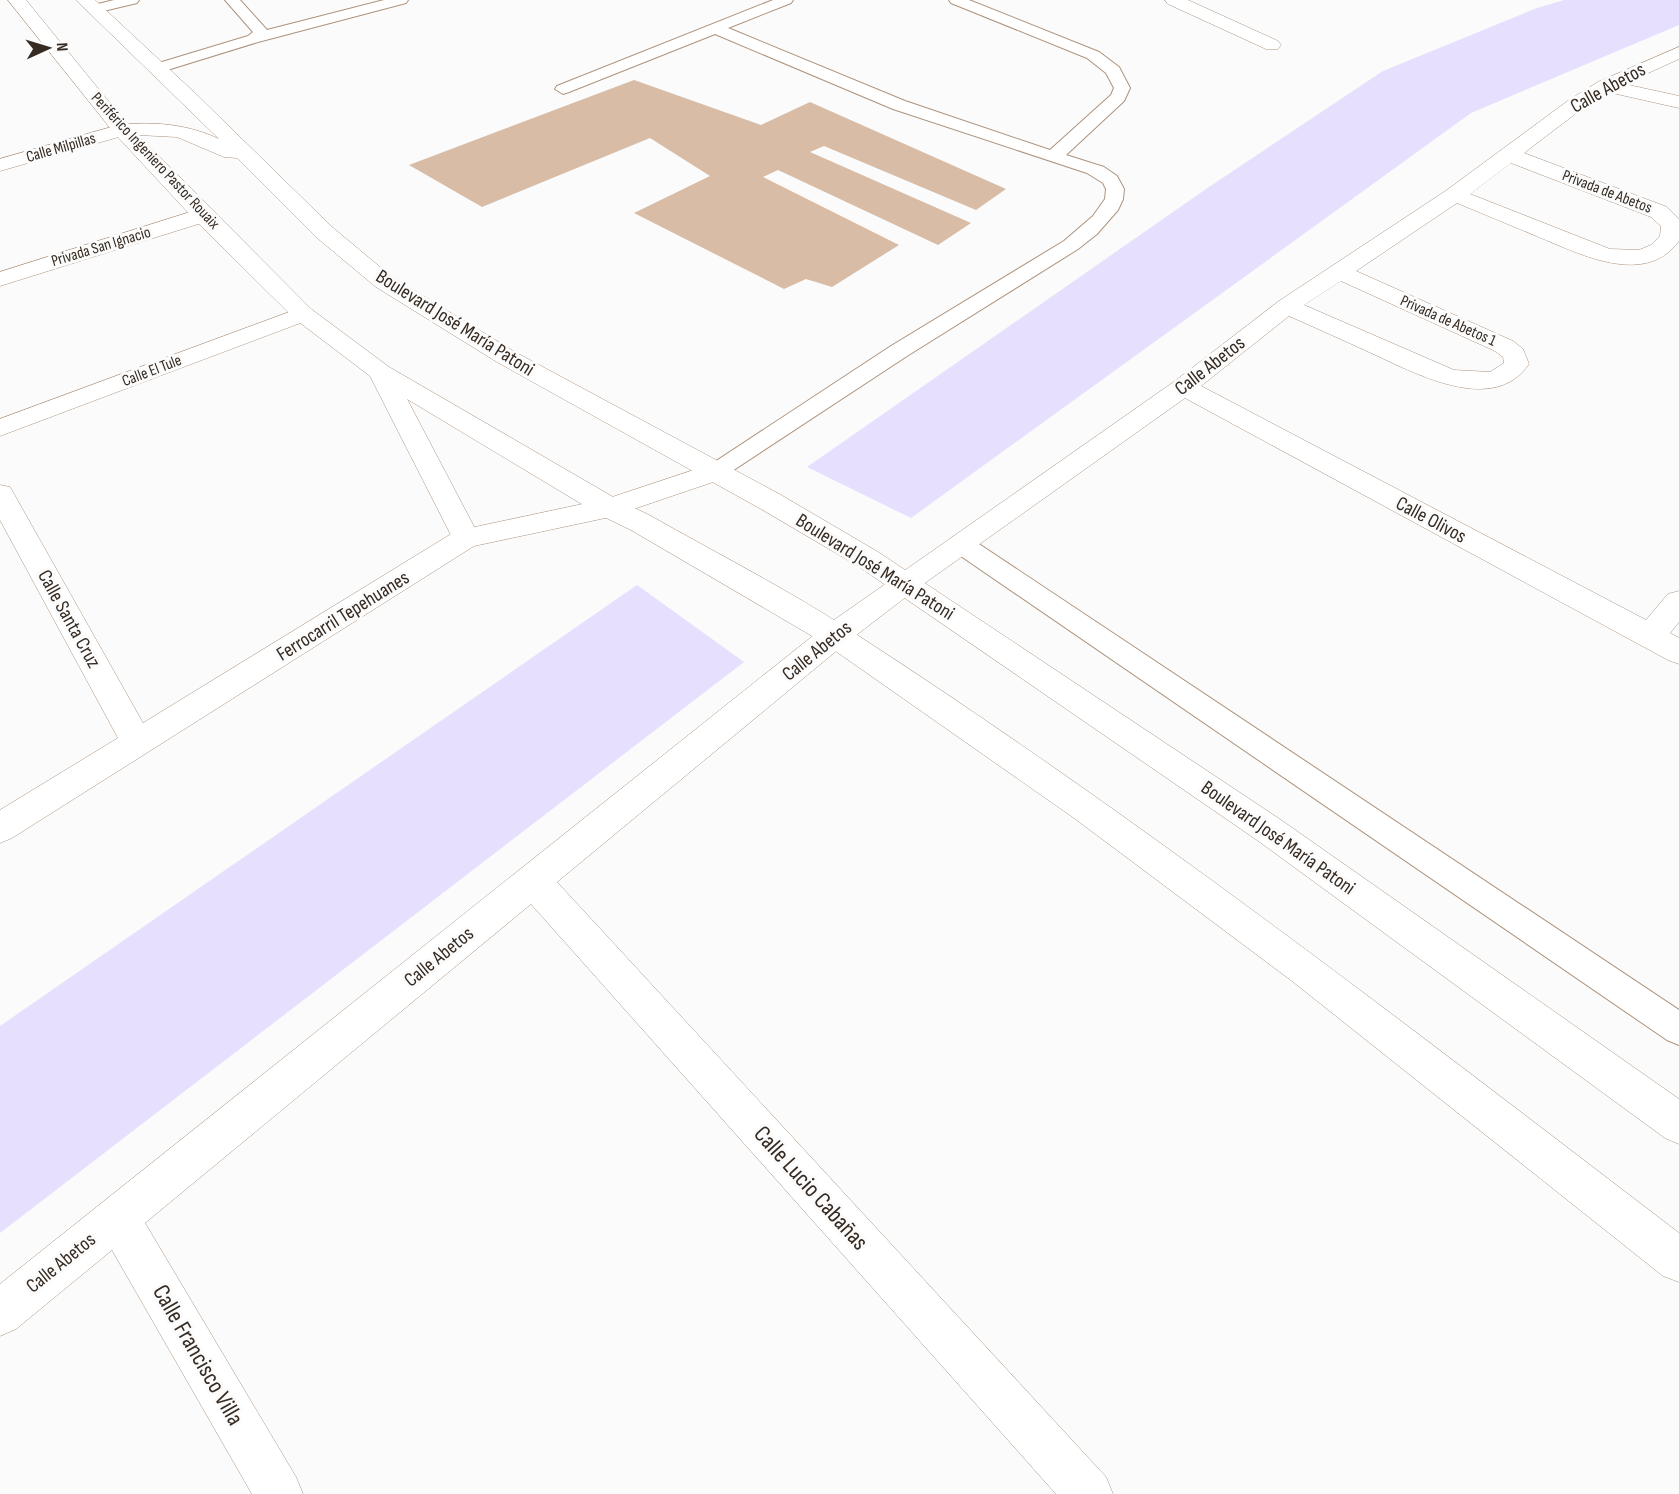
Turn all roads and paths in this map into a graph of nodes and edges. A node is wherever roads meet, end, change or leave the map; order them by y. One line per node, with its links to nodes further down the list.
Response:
1 (16, 0): 18 (street, Periférico Ingeniero Pastor Rouaix)
2 (132, 0): 9 (lane)
3 (232, 0): 11 (lane)
4 (400, 0): 11 (lane)
5 (786, 0): 10 (lane)
6 (956, 0): 20 (lane)
7 (1208, 0): 8 (street)
8 (1182, 3): 12 (street)
9 (90, 4): 14 (street, Boulevard José María Patoni)
10 (714, 28): 16 (lane); 20 (lane)
11 (253, 39): 14 (lane)
12 (1272, 45)
13 (1676, 57): 15 (street, Calle Abetos)
14 (158, 68): 22 (street, Boulevard José María Patoni)
15 (1605, 86): 17 (street); 19 (street, Calle Abetos)
16 (563, 89)
17 (1679, 102)
18 (122, 130): 21 (street, Calle Milpillas); 22 (street, Calle Milpillas); 24 (street, Periférico Ingeniero Pastor Rouaix)
19 (1507, 154): 23 (street, Calle Abetos); 23 (street, Privada de Abetos)
20 (1053, 157): 32 (lane)
21 (0, 165)
22 (259, 168): 32 (street, Boulevard José María Patoni)
23 (1455, 195): 25 (street, Calle Abetos)
24 (203, 215): 26 (street, Privada San Ignacio); 28 (street, Periférico Ingeniero Pastor Rouaix)
25 (1340, 272): 27 (street, Calle Abetos); 27 (street, Privada de Abetos 1)
26 (0, 279)
27 (1287, 306): 30 (street, Calle Abetos)
28 (303, 314): 29 (street); 31 (street, Calle El Tule)
29 (380, 372): 34 (street); 35 (street)
30 (1184, 387): 36 (street, Calle Abetos); 40 (street, Calle Olivos)
31 (0, 428)
32 (715, 472): 34 (street, Ferrocarril Tepehuanes); 37 (street, Boulevard José María Patoni)
33 (0, 494): 42 (street, Calle Santa Cruz)
34 (610, 508): 35 (street, Ferrocarril Tepehuanes); 39 (street)
35 (466, 538): 42 (street, Ferrocarril Tepehuanes)
36 (961, 544): 37 (street, Calle Abetos); 45 (lane)
37 (905, 583): 39 (street, Calle Abetos); 46 (street, Boulevard José María Patoni)
38 (1679, 602): 40 (street)
39 (835, 635): 44 (street, Calle Abetos); 48 (street)
40 (1650, 636): 41 (street, Calle Olivos)
41 (1679, 652)
42 (137, 743): 43 (street, Ferrocarril Tepehuanes)
43 (0, 828)
44 (533, 882): 47 (street, Calle Abetos); 51 (street, Calle Lucio Cabañas)
45 (1679, 1029)
46 (1679, 1124)
47 (117, 1217): 49 (street, Calle Abetos); 50 (street, Calle Francisco Villa)
48 (1679, 1260)
49 (0, 1313)
50 (279, 1494)
51 (1089, 1494)

